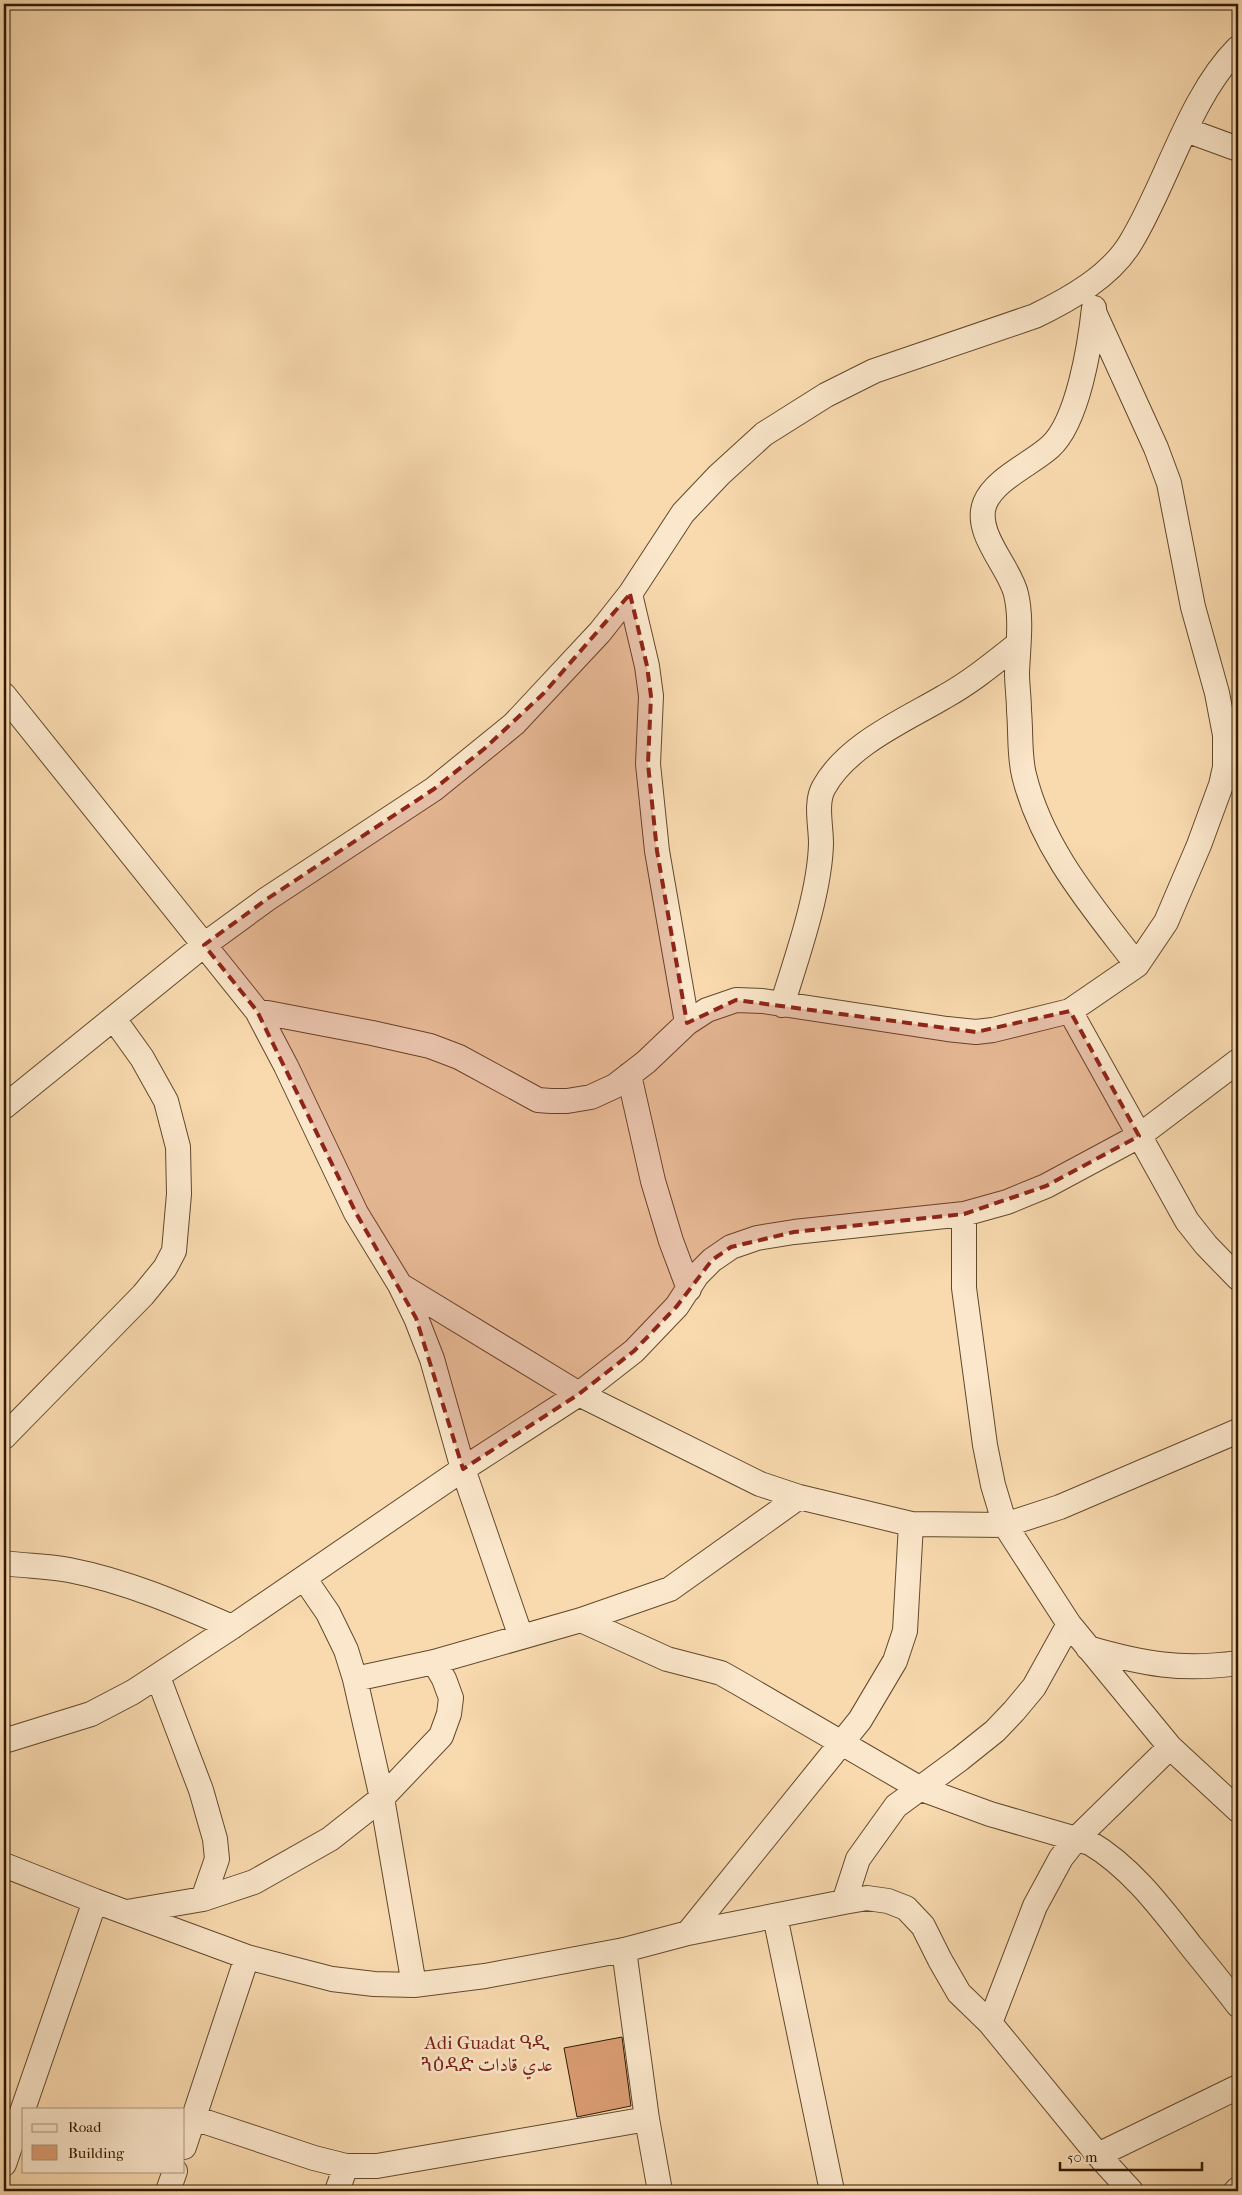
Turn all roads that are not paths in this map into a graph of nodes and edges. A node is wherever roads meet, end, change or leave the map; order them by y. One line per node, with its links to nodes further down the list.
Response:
1 (1238, 48): 2 (street)
2 (1186, 130): 3 (street); 4 (street)
3 (1238, 149)
4 (1098, 277): 5 (street); 6 (street)
5 (1094, 312): 7 (street); 9 (street)
6 (630, 594): 10 (street); 16 (street)
7 (1018, 644): 11 (street); 12 (street)
8 (4, 695): 10 (street)
9 (1231, 759): 11 (street)
10 (204, 945): 13 (street); 15 (street)
11 (1137, 965): 14 (street)
12 (782, 1005): 14 (street); 16 (street)
13 (257, 1011): 18 (street); 23 (street)
14 (1070, 1011): 20 (street)
15 (114, 1018): 19 (street); 27 (street)
16 (687, 1023): 18 (street)
17 (1238, 1061): 20 (street)
18 (629, 1075): 24 (street)
19 (4, 1107)
20 (1139, 1136): 21 (street); 22 (street)
21 (964, 1214): 24 (street); 31 (street)
22 (1238, 1278)
23 (400, 1285): 25 (street); 28 (street)
24 (689, 1289): 25 (street)
25 (579, 1394): 28 (street); 29 (street)
26 (1238, 1431): 31 (street)
27 (4, 1437)
28 (463, 1469): 33 (street); 37 (street)
29 (799, 1498): 30 (street); 34 (street)
30 (911, 1524): 31 (street); 44 (street)
31 (1005, 1525): 35 (street)
32 (4, 1563): 36 (street)
33 (304, 1578): 36 (street); 42 (street)
34 (581, 1620): 37 (street); 44 (street)
35 (1069, 1624): 38 (street); 46 (street)
36 (232, 1627): 41 (street)
37 (521, 1637): 39 (street)
38 (1088, 1648): 40 (street); 45 (street)
39 (434, 1662): 42 (street); 47 (street)
40 (1238, 1663)
41 (158, 1676): 43 (street); 51 (street)
42 (355, 1679): 47 (street)
43 (4, 1741)
44 (843, 1741): 46 (street); 56 (street)
45 (1170, 1747): 48 (street); 49 (street)
46 (920, 1788): 49 (street); 53 (street)
47 (382, 1798): 51 (street); 59 (street)
48 (1238, 1810)
49 (1076, 1839): 60 (street); 61 (street)
50 (4, 1865): 52 (street)
51 (203, 1899): 54 (street)
52 (95, 1901): 54 (street); 63 (street)
53 (844, 1902): 55 (street); 61 (street)
54 (126, 1912): 58 (street)
55 (776, 1916): 56 (street); 75 (street)
56 (688, 1933): 57 (street)
57 (624, 1950): 59 (street); 66 (street)
58 (247, 1956): 59 (street); 65 (street)
59 (414, 1984)
60 (1238, 2005)
61 (990, 2023): 68 (street)
62 (1238, 2087): 68 (street)
63 (23, 2108)
64 (22, 2112): 69 (street)
65 (194, 2118): 67 (street); 70 (street)
66 (647, 2119): 70 (street); 74 (street)
67 (185, 2144)
68 (1098, 2155): 76 (street)
69 (4, 2164)
70 (346, 2166): 73 (street)
71 (175, 2172): 72 (street)
72 (168, 2191)
73 (337, 2191)
74 (660, 2191)
75 (832, 2191)
76 (1131, 2191)

